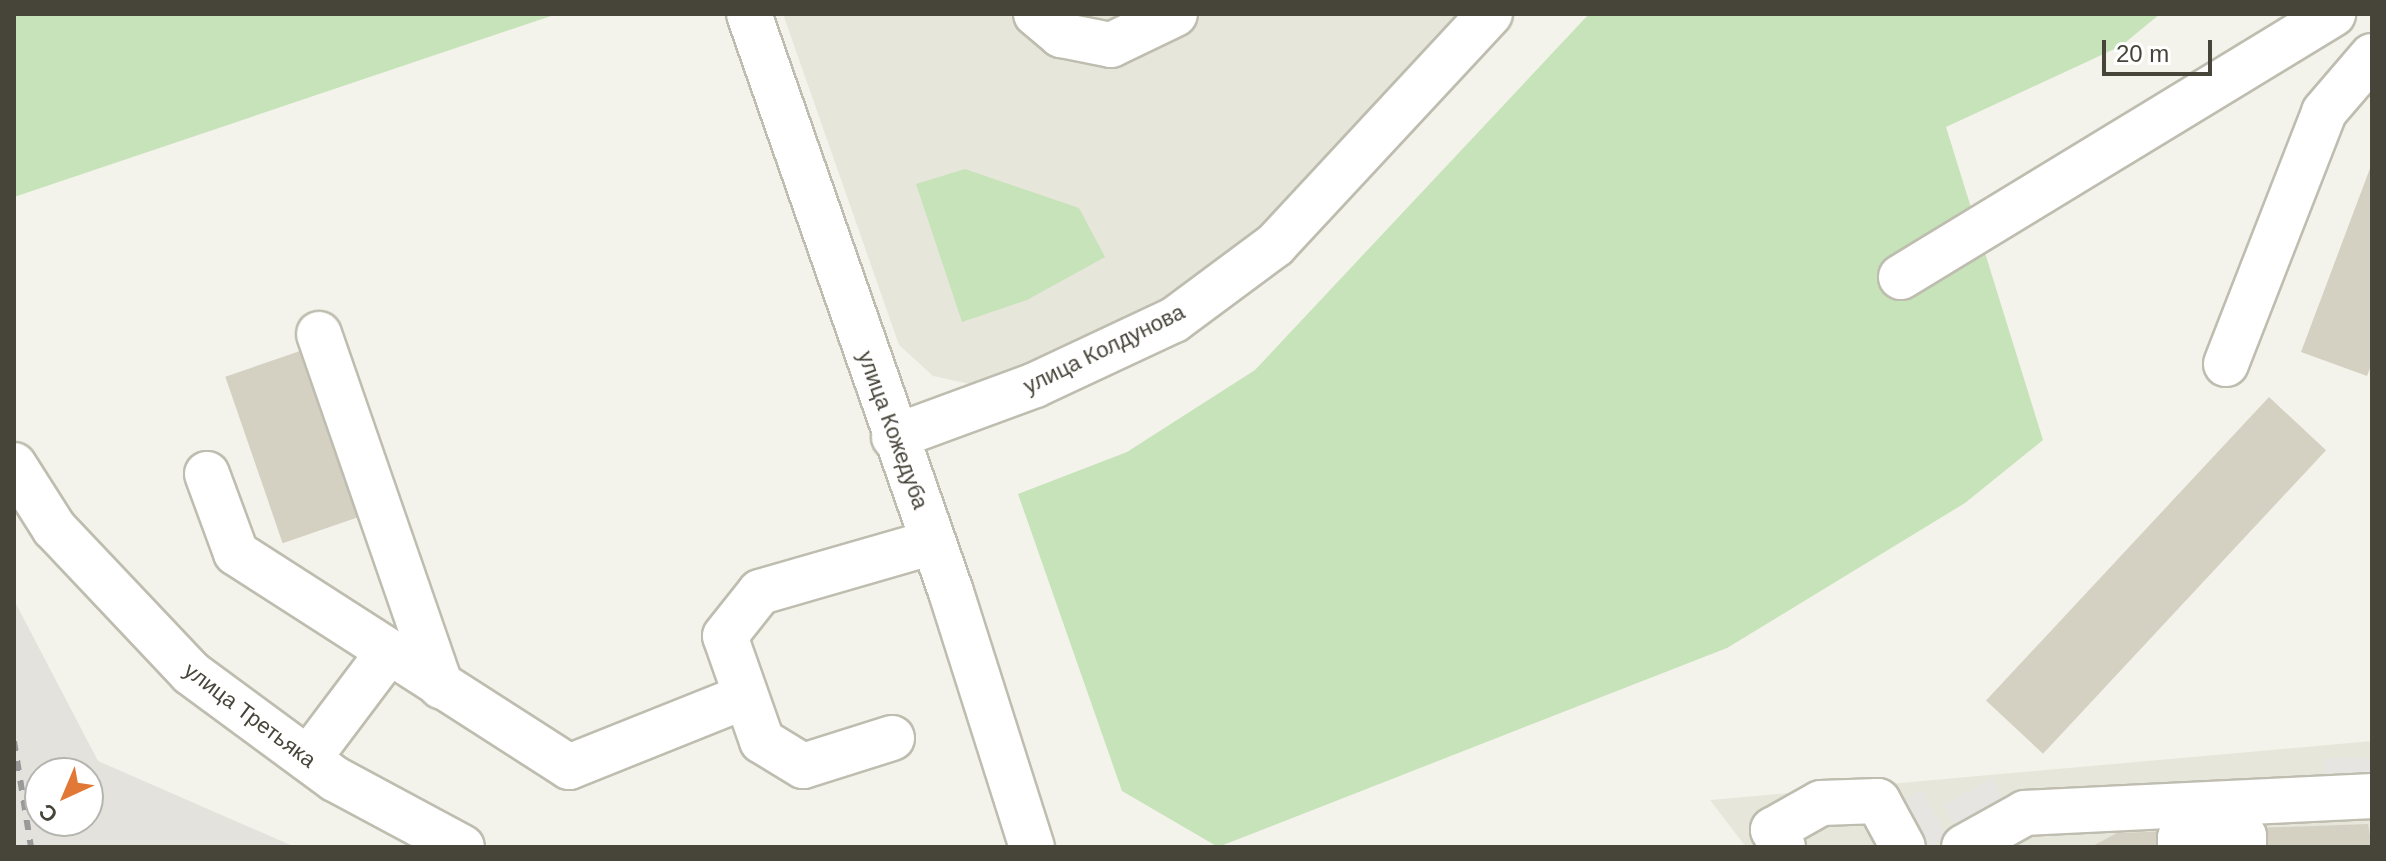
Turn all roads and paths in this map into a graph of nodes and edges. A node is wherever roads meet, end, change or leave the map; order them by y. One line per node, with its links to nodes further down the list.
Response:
1 (749, 14): 10 (street, улица Кожедуба)
2 (1036, 14): 3 (street)
3 (1175, 14)
4 (1490, 14): 10 (street, улица Колдунова)
5 (2333, 14): 7 (street)
6 (2372, 56): 9 (street)
7 (1901, 277)
8 (319, 334): 15 (street)
9 (2226, 364)
10 (894, 437): 13 (street, улица Кожедуба)
11 (14, 465): 18 (street, улица Третьяка)
12 (207, 474): 14 (street)
13 (933, 542): 16 (street); 21 (street, улица Кожедуба)
14 (388, 653): 15 (street); 18 (street)
15 (441, 686): 16 (street)
16 (744, 697): 17 (street)
17 (892, 738)
18 (308, 759): 20 (street, улица Третьяка)
19 (2372, 796): 24 (street)
20 (462, 847)
21 (1032, 847)
22 (1783, 847): 23 (street)
23 (1903, 847)
24 (1964, 847)
25 (2180, 847): 26 (street)
26 (2244, 847)

